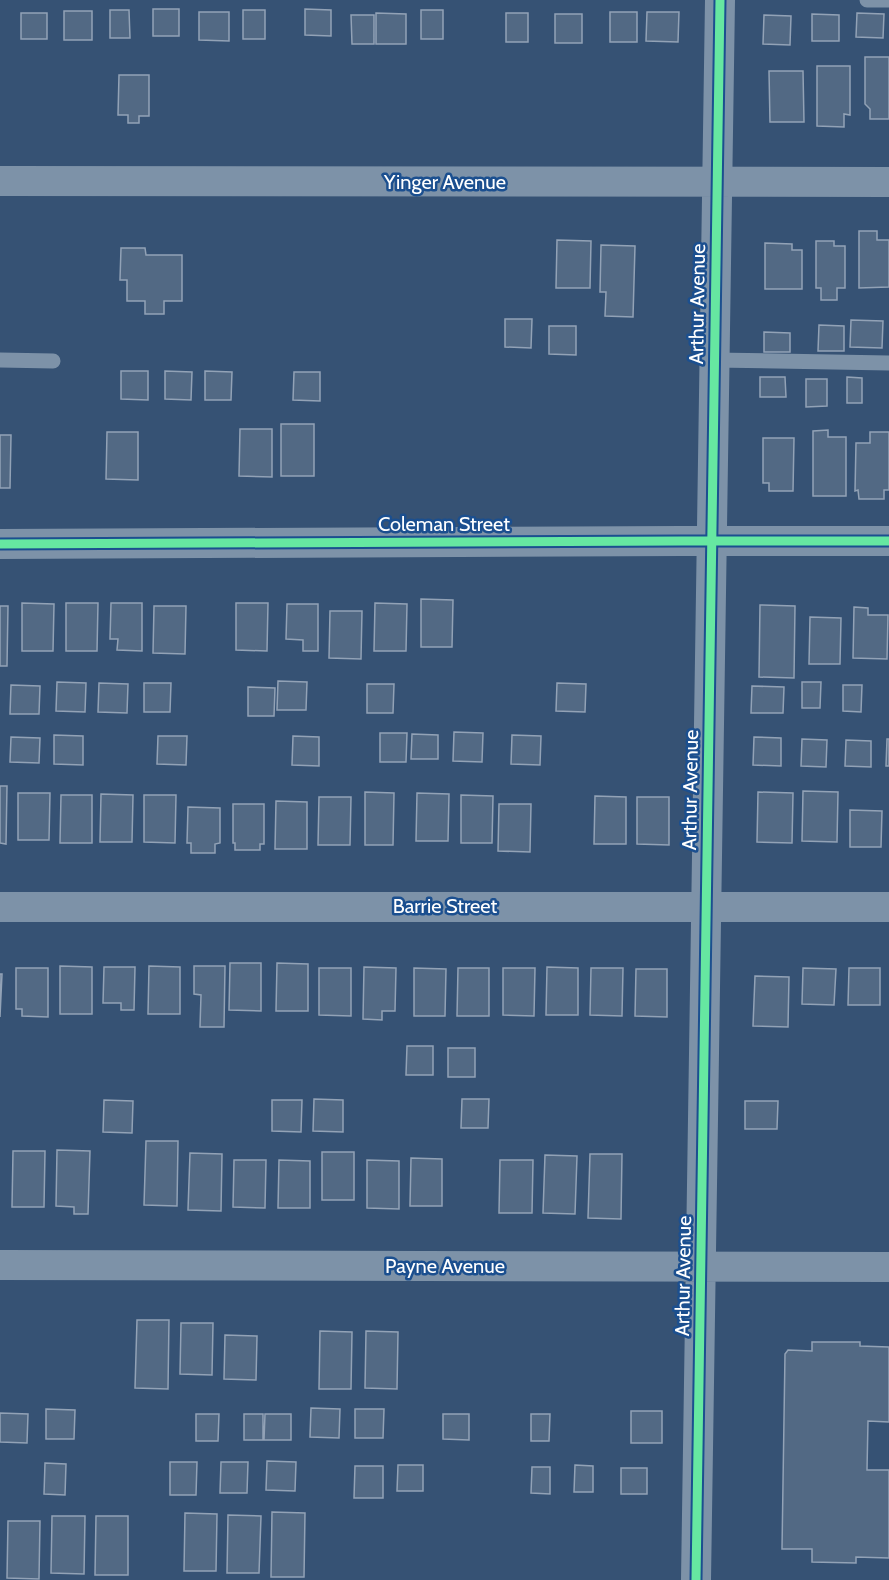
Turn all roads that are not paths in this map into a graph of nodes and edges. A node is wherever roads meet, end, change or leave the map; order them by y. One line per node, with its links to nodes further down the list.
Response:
1 (720, 0): 5 (street, Arthur Avenue)
2 (867, 0): 3 (lane)
3 (889, 0)
4 (0, 181): 5 (street, Yinger Avenue)
5 (717, 182): 6 (street, Yinger Avenue); 8 (street, Arthur Avenue)
6 (889, 182)
7 (0, 360): 9 (lane)
8 (714, 360): 10 (lane); 11 (street, Arthur Avenue)
9 (53, 361)
10 (889, 363)
11 (711, 541): 12 (street, Coleman Street); 13 (street, Coleman Street); 14 (street, Arthur Avenue)
12 (889, 542)
13 (0, 544)
14 (706, 906): 15 (street, Barrie Street); 16 (street, Barrie Street); 18 (street, Arthur Avenue)
15 (0, 907)
16 (889, 907)
17 (0, 1265): 18 (street, Payne Avenue)
18 (701, 1266): 19 (street, Payne Avenue); 20 (street, Arthur Avenue)
19 (889, 1267)
20 (696, 1580)

